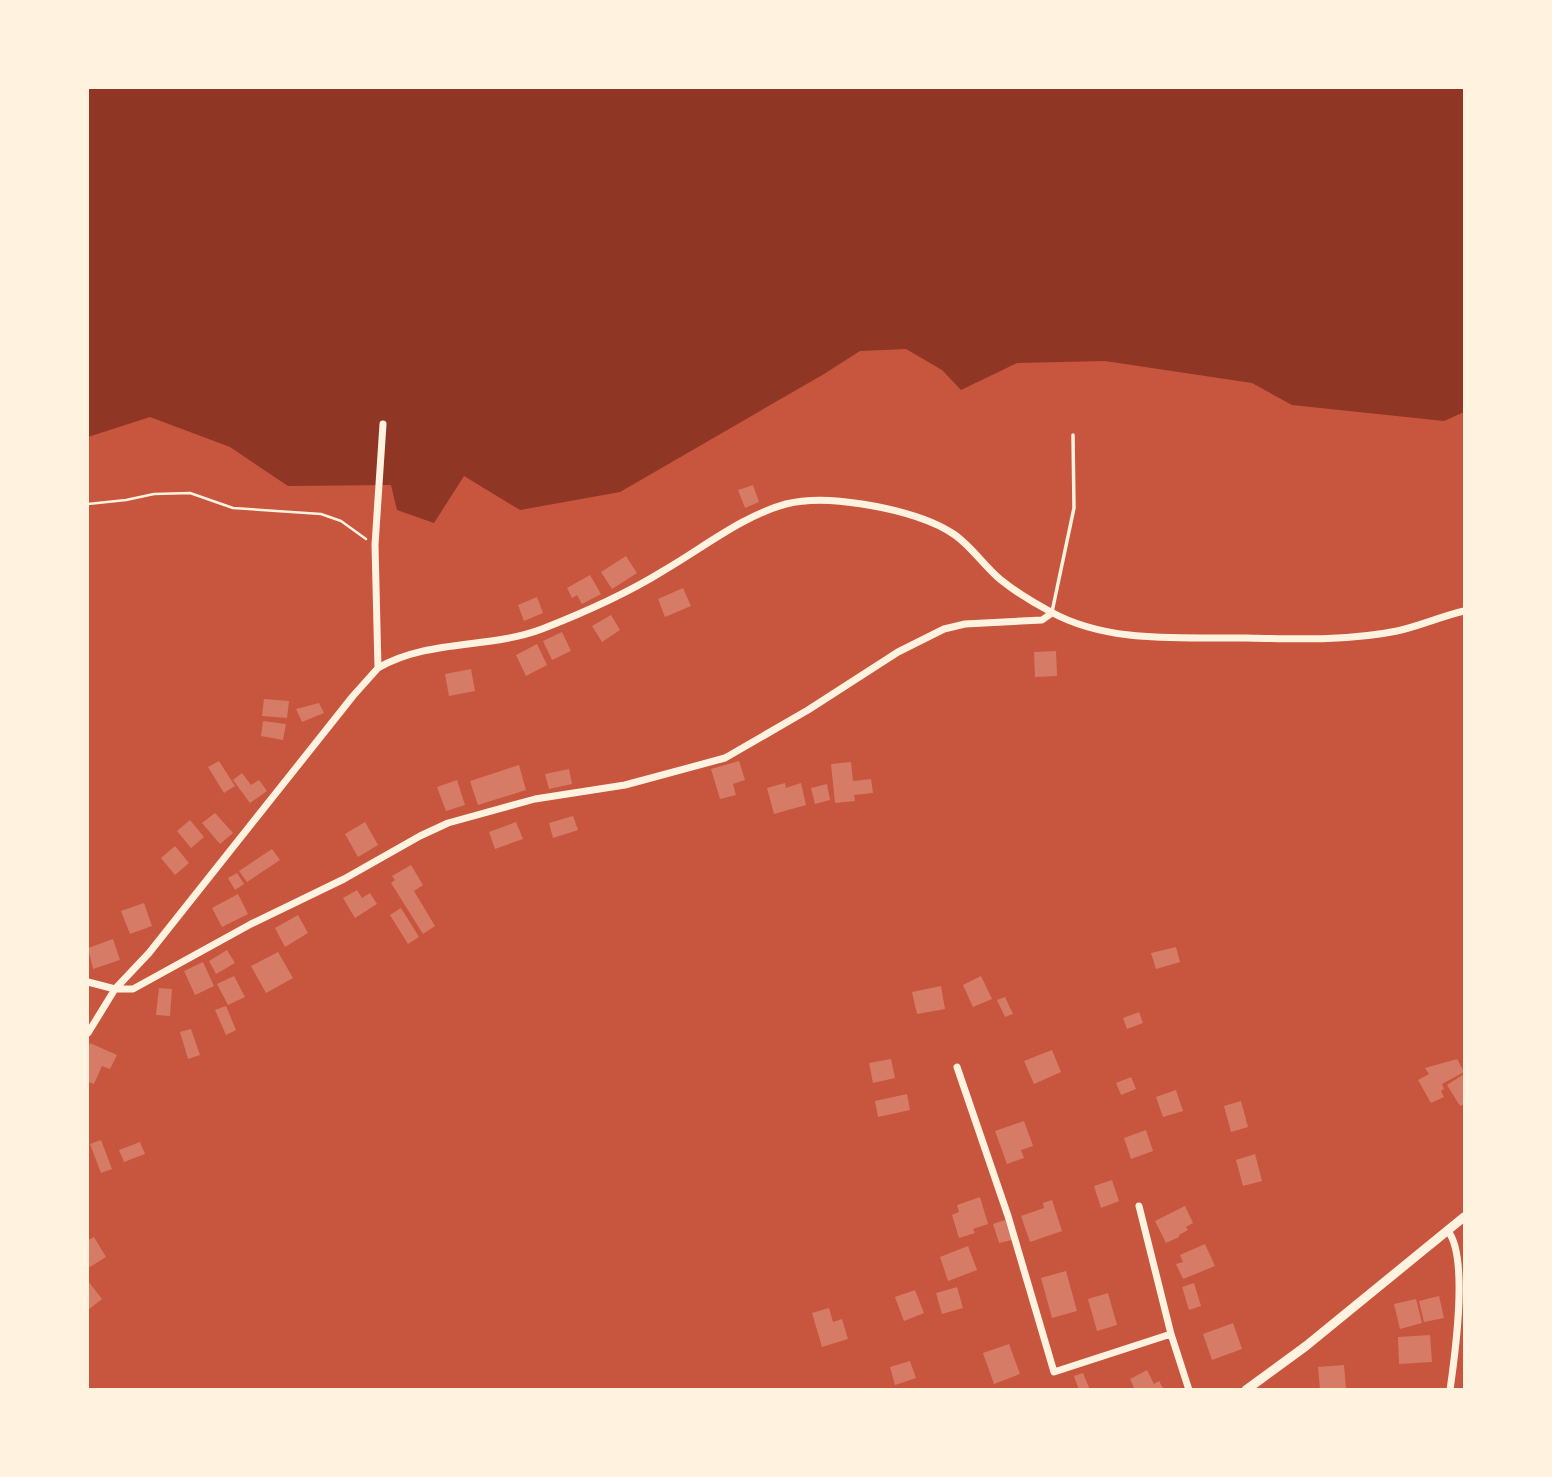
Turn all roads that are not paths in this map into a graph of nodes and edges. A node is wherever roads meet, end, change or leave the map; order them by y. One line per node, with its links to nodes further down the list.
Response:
1 (383, 424): 5 (street)
2 (1073, 435): 4 (lane)
3 (1465, 611): 4 (street)
4 (1052, 612): 5 (street); 7 (street)
5 (378, 668): 7 (street)
6 (88, 982): 7 (street)
7 (115, 989): 8 (street)
8 (88, 1033)
9 (957, 1067): 13 (street)
10 (1139, 1206): 13 (street)
11 (1465, 1217): 12 (street)
12 (1448, 1231): 15 (street); 16 (street)
13 (1171, 1334): 14 (street)
14 (1189, 1390)
15 (1245, 1390)
16 (1450, 1390)

